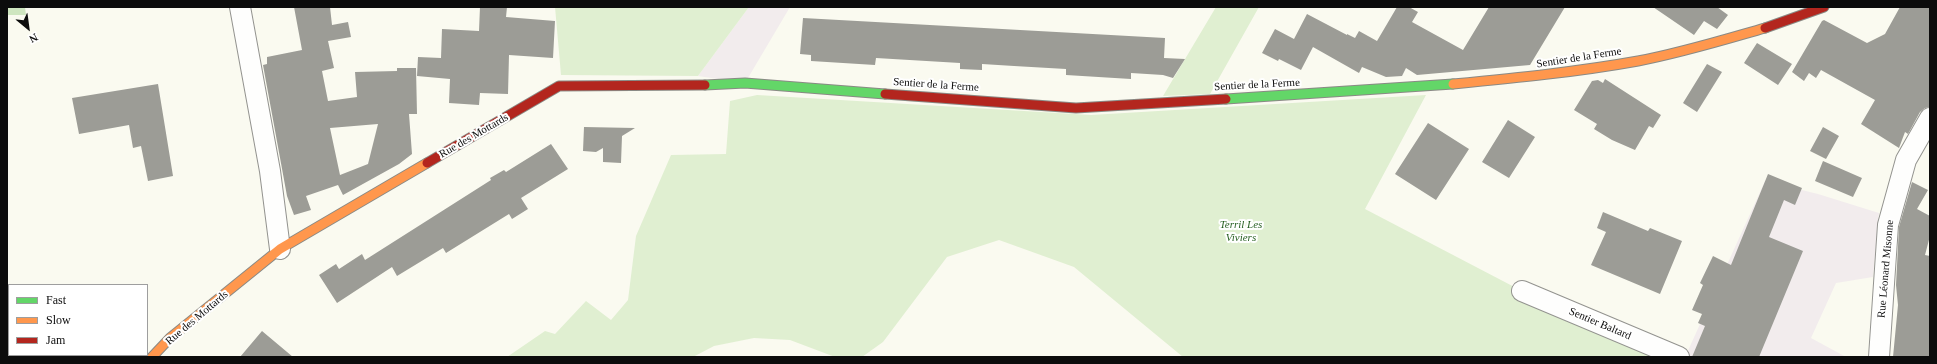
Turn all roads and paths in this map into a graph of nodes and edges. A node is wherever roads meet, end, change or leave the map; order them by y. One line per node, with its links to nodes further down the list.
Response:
1 (240, 7): 5 (street)
2 (1824, 7): 3 (street, Sentier de la Ferme)
3 (684, 86): 5 (street, Rue des Mottards)
4 (1930, 118): 9 (street, Rue Léonard Misonne)
5 (280, 249): 7 (street, Rue des Mottards)
6 (1522, 291): 8 (street, Sentier Baltard)
7 (152, 357)
8 (1679, 357)
9 (1879, 357)

